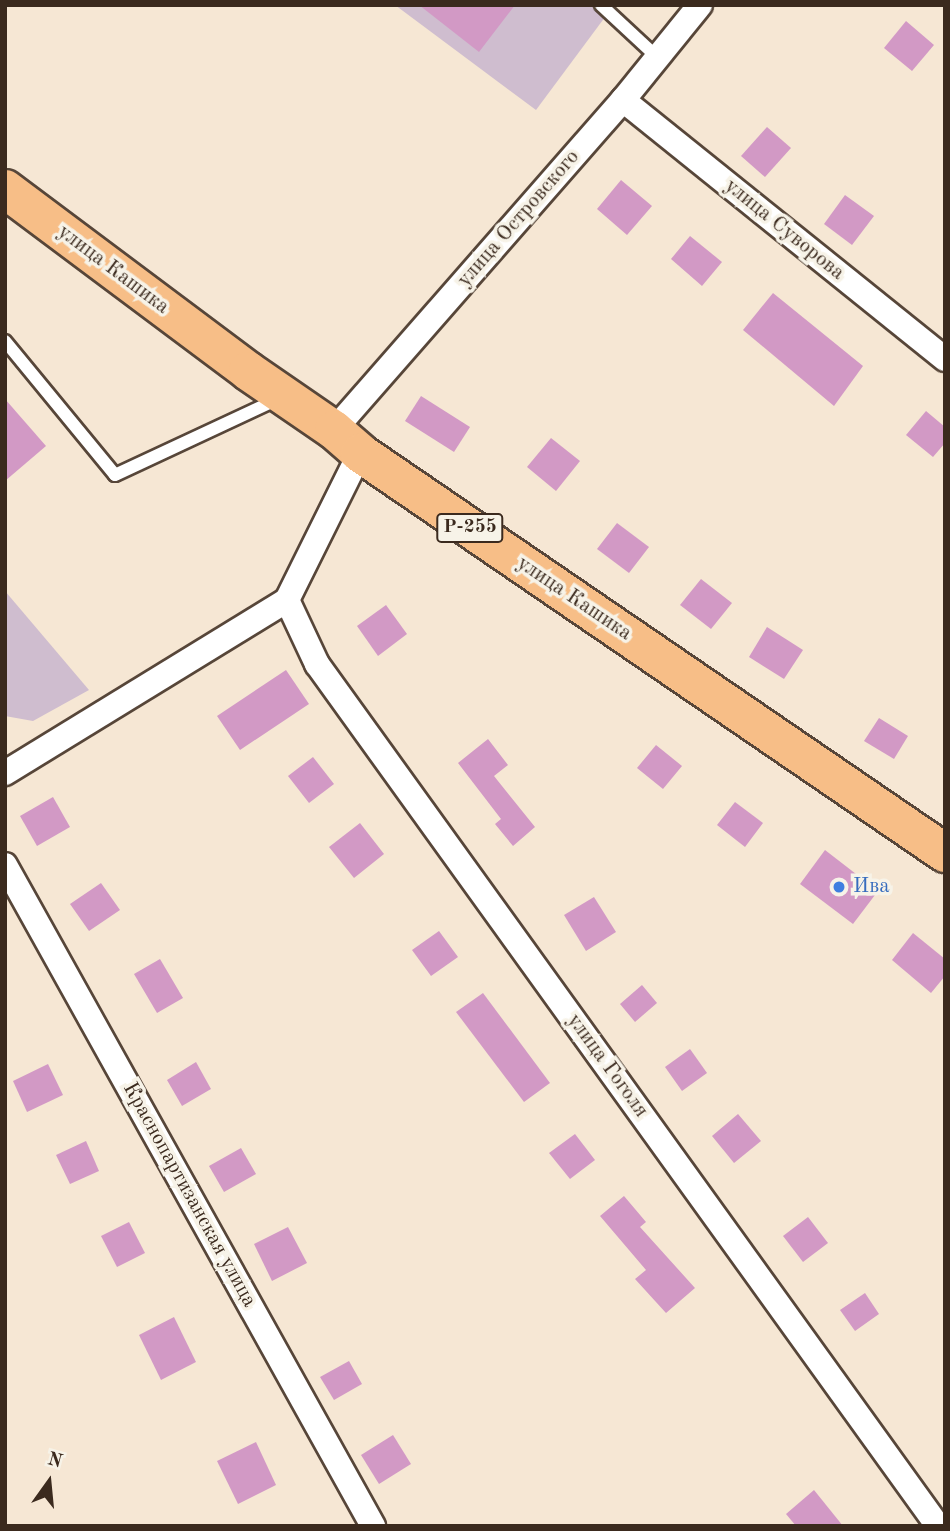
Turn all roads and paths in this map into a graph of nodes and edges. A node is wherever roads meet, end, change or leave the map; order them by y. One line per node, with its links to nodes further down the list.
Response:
1 (601, 5): 3 (lane)
2 (700, 5): 3 (street, улица Островского)
3 (658, 58): 4 (street, улица Островского)
4 (623, 100): 7 (street, улица Суворова); 9 (street, улица Островского)
5 (5, 189): 8 (highway, улица Кашика / Р-255)
6 (5, 341): 8 (lane)
7 (945, 359)
8 (284, 396): 9 (highway, улица Кашика / Р-255)
9 (347, 442): 10 (street, улица Островского); 12 (highway, улица Кашика / Р-255)
10 (287, 600): 11 (street); 14 (street, улица Гоголя)
11 (5, 773)
12 (945, 853)
13 (5, 865): 15 (street, Краснопартизанская улица)
14 (934, 1519)
15 (373, 1526)

